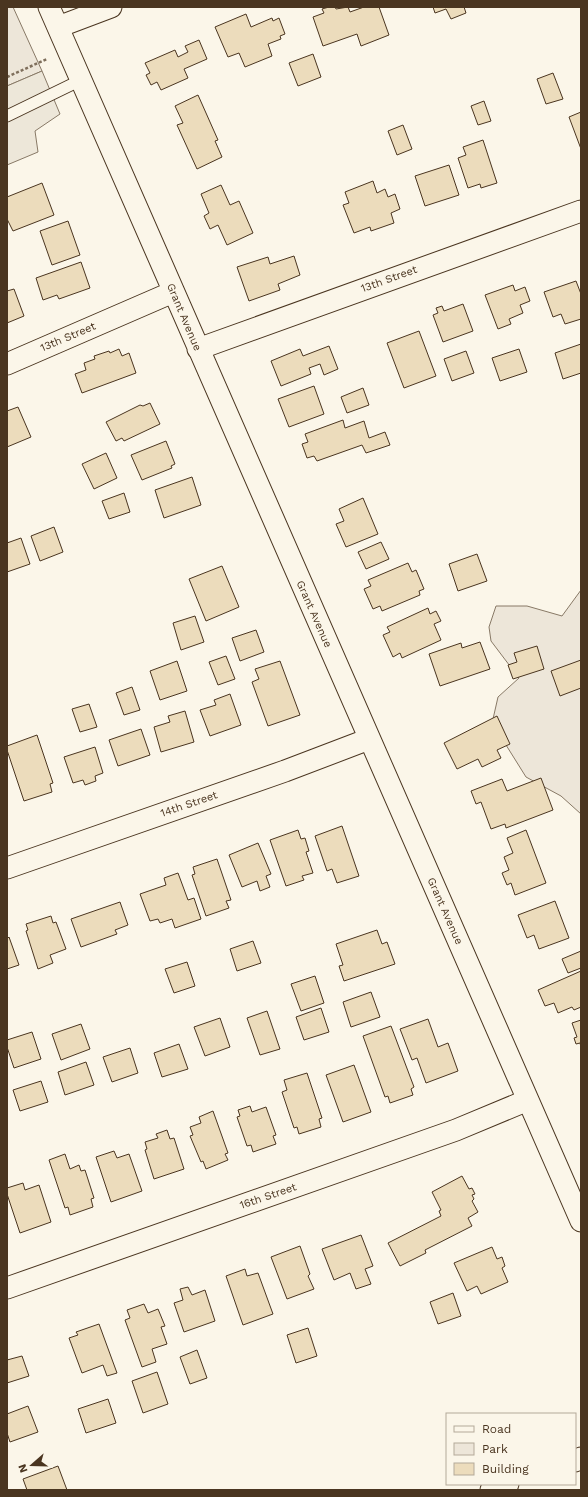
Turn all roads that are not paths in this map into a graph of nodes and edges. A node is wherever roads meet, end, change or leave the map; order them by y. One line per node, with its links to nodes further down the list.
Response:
1 (49, 7): 3 (street, Grant Avenue)
2 (111, 7): 3 (street)
3 (58, 27): 4 (street, Grant Avenue)
4 (81, 80): 5 (lane); 7 (street, Grant Avenue)
5 (7, 116)
6 (581, 211): 8 (street, 13th Street)
7 (173, 292): 8 (street, Grant Avenue); 9 (street, 13th Street)
8 (198, 349): 10 (street, Grant Avenue)
9 (7, 364)
10 (369, 739): 11 (street, 14th Street); 12 (street, Grant Avenue)
11 (7, 868)
12 (528, 1100): 13 (street, Grant Avenue); 14 (street, 16th Street)
13 (581, 1221)
14 (7, 1288)
15 (505, 1485): 16 (street)
16 (491, 1490)

